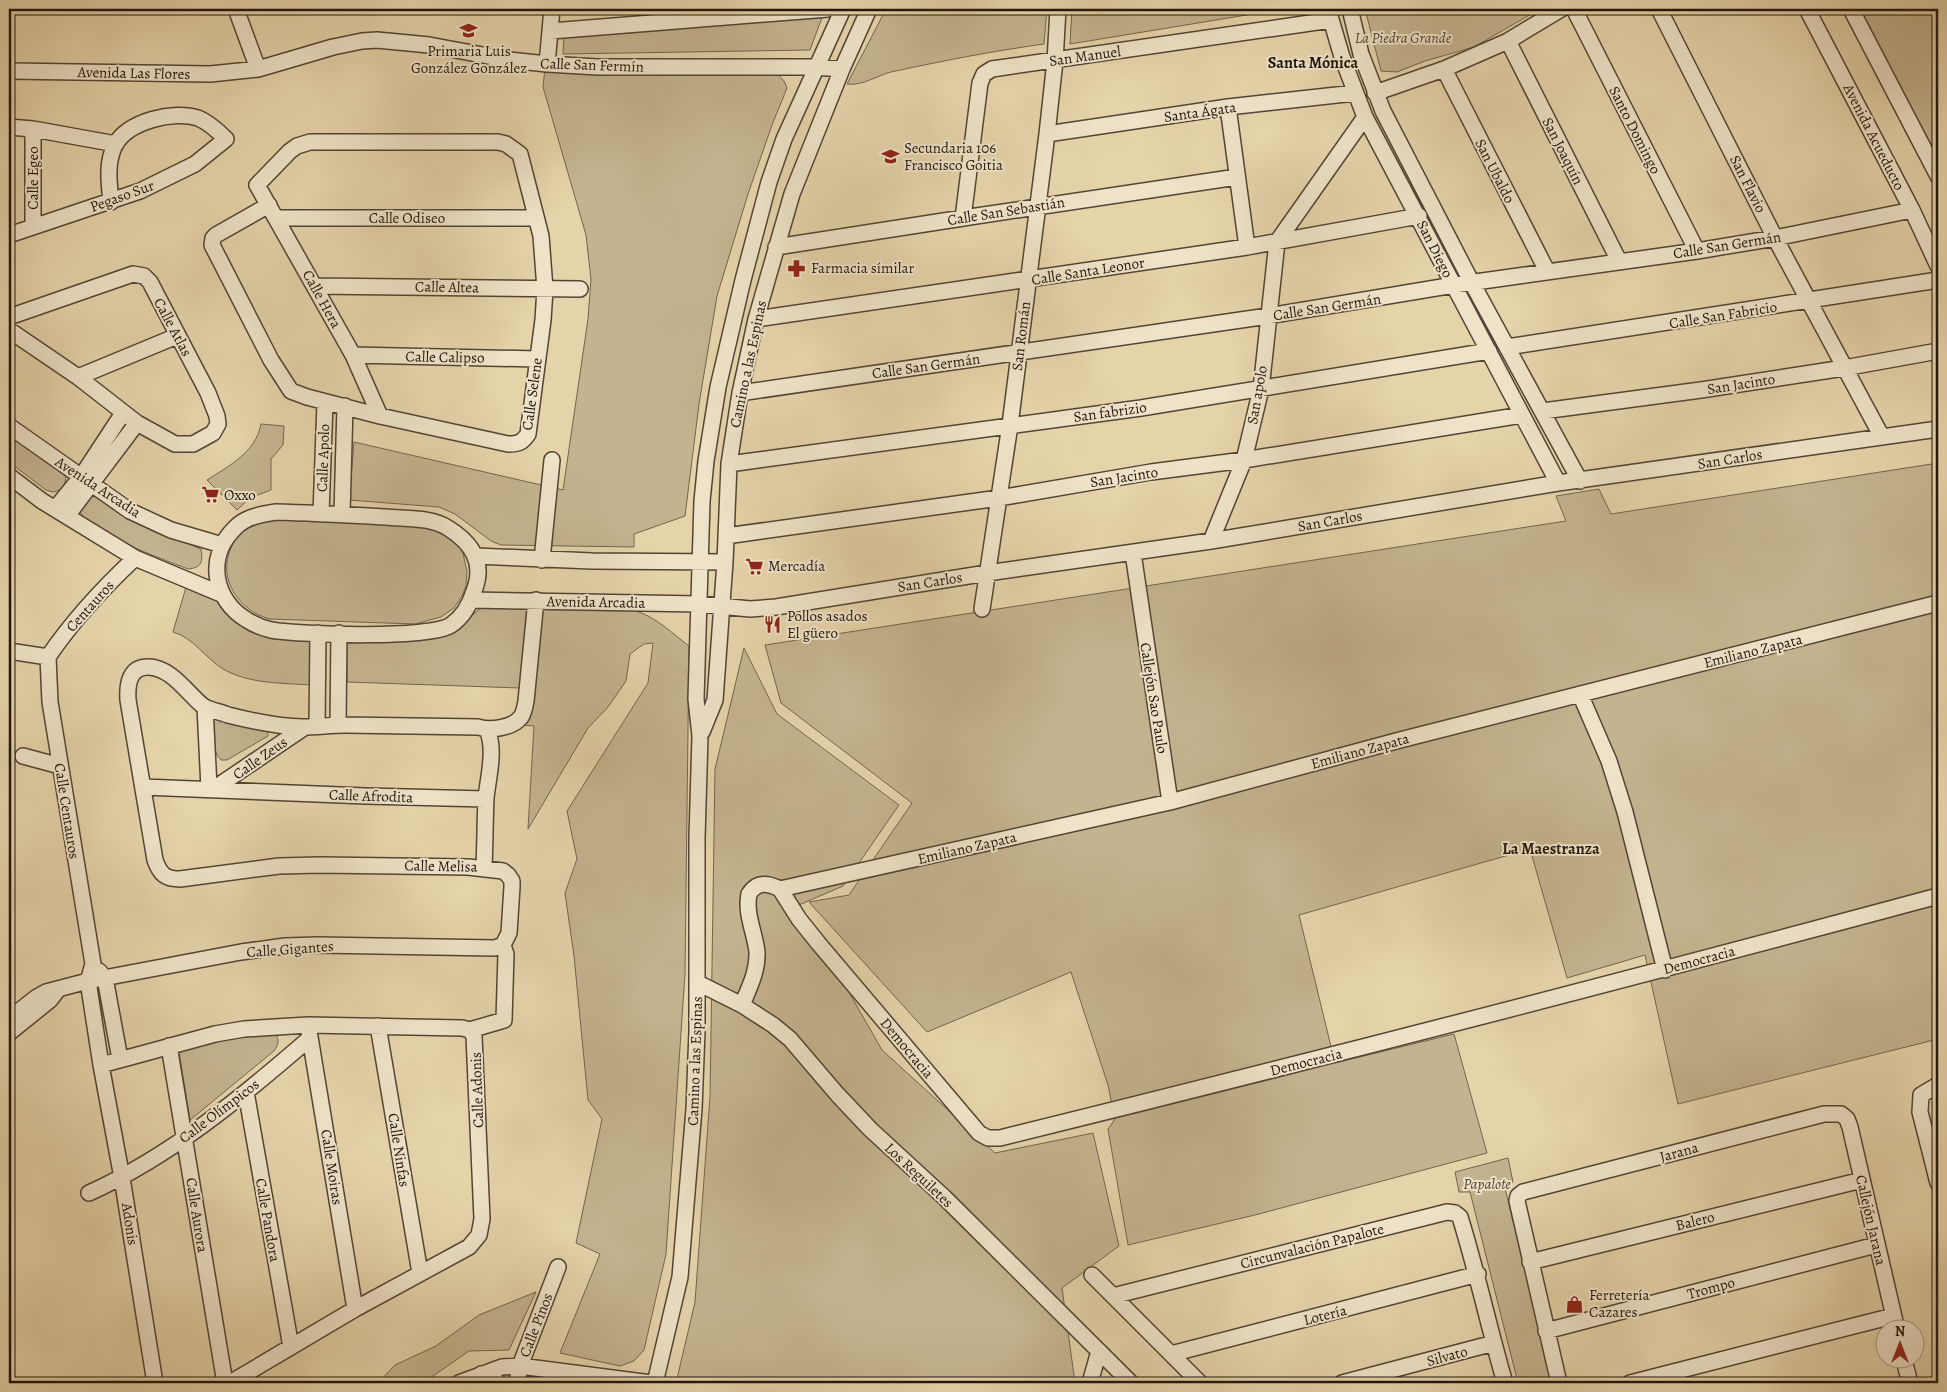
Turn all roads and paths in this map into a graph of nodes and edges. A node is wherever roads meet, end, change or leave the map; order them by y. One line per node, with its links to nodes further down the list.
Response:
1 (236, 9): 19 (street)
2 (552, 9): 14 (street)
3 (828, 9): 14 (street)
4 (842, 9): 18 (street, Camino a las Espinas)
5 (870, 9): 20 (street, Camino a las Espinas)
6 (1058, 9): 16 (street, San Román)
7 (1350, 9): 24 (street, San Diego)
8 (1561, 9): 15 (street)
9 (1574, 9): 47 (street, Santo Domingo)
10 (1659, 9): 43 (street, San Flavio)
11 (1807, 9): 36 (street, Avenida Acueducto)
12 (1851, 9): 31 (street)
13 (1330, 14): 16 (street, San Manuel); 23 (street, San Diego)
14 (551, 31): 17 (street)
15 (1508, 41): 21 (street); 48 (street, San Joaquín)
16 (1056, 61): 29 (street, San Román); 40 (street, San Manuel)
17 (547, 64): 18 (street, Calle San Fermín); 19 (street, Calle San Fermín)
18 (815, 67): 20 (street, Calle San Fermín); 103 (street, Camino a las Espinas)
19 (258, 68): 22 (street, Avenida Las Flores)
20 (842, 69): 46 (street, Camino a las Espinas)
21 (1444, 70): 24 (street); 50 (street, San Ubaldo)
22 (9, 71)
23 (1355, 93): 25 (street, Santa Ágata); 26 (street, San Diego)
24 (1375, 93): 53 (street, San Diego)
25 (1228, 107): 29 (street, Santa Ágata); 32 (street)
26 (1365, 117): 38 (street, San Diego); 44 (street)
27 (9, 127): 28 (street)
28 (33, 129): 30 (street); 41 (street, Calle Egeo)
29 (1047, 134): 35 (street, San Román)
30 (116, 144): 34 (street); 34 (street, Pegaso Sur)
31 (1938, 176)
32 (1237, 177): 35 (street, Calle San Sebastián); 45 (street)
33 (257, 185): 37 (street, Calle Hera); 39 (street, Calle Selene)
34 (111, 202): 41 (street, Pegaso Sur)
35 (1036, 207): 40 (street, Calle San Sebastián); 51 (street, San Román)
36 (1912, 210): 43 (street, Calle San Germán); 49 (street, Avenida Acueducto)
37 (273, 211): 39 (street, Calle Odiseo); 55 (street, Calle Hera); 74 (street, Calle Selene)
38 (1418, 216): 44 (street, Calle Santa Leonor); 54 (street, San Diego)
39 (536, 218): 56 (street, Calle Selene)
40 (963, 218): 46 (street, Calle San Sebastián)
41 (33, 226): 42 (street, Pegaso Sur)
42 (9, 234)
43 (1775, 238): 47 (street, Calle San Germán); 58 (street, San Flavio)
44 (1277, 242): 45 (street, Calle Santa Leonor); 59 (street, San apolo)
45 (1247, 247): 51 (street, Calle Santa Leonor)
46 (776, 248): 61 (street, Camino a las Espinas)
47 (1698, 251): 48 (street, Calle San Germán)
48 (1619, 261): 50 (street, Calle San Germán)
49 (1938, 266)
50 (1547, 271): 53 (street, Calle San Germán)
51 (1028, 280): 61 (street, Calle Santa Leonor); 67 (street, San Román)
52 (1938, 280): 58 (street, Calle San Fabricio)
53 (1472, 283): 54 (street, Calle San Germán); 64 (street, San Diego)
54 (1454, 285): 59 (street, Calle San Germán); 65 (street, San Diego)
55 (314, 286): 56 (street, Calle Altea); 68 (street, Calle Hera)
56 (545, 288): 57 (street, Calle Altea); 69 (street, Calle Selene)
57 (580, 289)
58 (1809, 302): 64 (street, Calle San Fabricio); 70 (street, San Flavio)
59 (1268, 316): 67 (street, Calle San Germán); 72 (street, San apolo)
60 (9, 317): 63 (street, Calle Atlas)
61 (756, 319): 73 (street, Camino a las Espinas)
62 (9, 330): 71 (street, Calle Atlas)
63 (177, 336): 71 (street); 80 (street, Calle Atlas)
64 (1507, 347): 76 (street, San Diego)
65 (1489, 351): 72 (street, San fabrizio); 78 (street, San Diego)
66 (1938, 351): 70 (street, San Jacinto)
67 (1018, 353): 73 (street, Calle San Germán); 81 (street, San Román)
68 (352, 355): 69 (street, Calle Calipso); 79 (street, Calle Hera)
69 (537, 359): 79 (street, Calle Selene)
70 (1844, 368): 76 (street, San Jacinto); 84 (street, San Flavio)
71 (78, 376): 77 (street, Calle Atlas)
72 (1261, 389): 81 (street, San fabrizio); 86 (street, San apolo)
73 (740, 393): 87 (street, Camino a las Espinas)
74 (325, 402): 75 (street, Calle Selene); 94 (street, Calle Apolo)
75 (345, 406): 79 (street, Calle Selene); 95 (street, Calle Apolo)
76 (1543, 411): 90 (street, San Diego)
77 (123, 414): 80 (street, Calle Atlas); 89 (street)
78 (1522, 415): 86 (street, San Jacinto); 91 (street, San Diego)
79 (380, 416)
80 (137, 423): 89 (street)
81 (1010, 425): 87 (street, San fabrizio); 92 (street, San Román)
82 (9, 426): 89 (street, Avenida Arcadia)
83 (1938, 429): 84 (street, San Carlos)
84 (1882, 437): 90 (street, San Carlos)
85 (552, 460): 102 (street)
86 (1244, 460): 92 (street, San Jacinto); 97 (street, San apolo)
87 (729, 464): 96 (street, Camino a las Espinas)
88 (9, 476): 93 (street)
89 (86, 481): 93 (street); 98 (street, Avenida Arcadia)
90 (1580, 481): 91 (street, San Carlos)
91 (1558, 483): 97 (street, San Carlos)
92 (999, 498): 96 (street, San Jacinto); 105 (street, San Román)
93 (61, 512): 101 (street)
94 (321, 514): 95 (street); 98 (street)
95 (342, 514): 100 (street)
96 (726, 536): 104 (street, Camino a las Espinas)
97 (1211, 541): 99 (street, San Carlos)
98 (222, 545): 106 (street)
99 (1133, 553): 105 (street, San Carlos); 130 (street, Callejón Sao Paulo)
100 (476, 556): 102 (street); 107 (street)
101 (135, 558): 106 (street); 116 (street, Centauros)
102 (542, 560): 103 (street)
103 (702, 561): 104 (street); 110 (street, Camino a las Espinas)
104 (725, 562): 111 (street, Camino a las Espinas)
105 (987, 573): 111 (street, San Carlos); 112 (street, San Román)
106 (221, 594): 113 (street)
107 (471, 600): 108 (street, Avenida Arcadia); 114 (street)
108 (536, 600): 110 (street, Avenida Arcadia); 121 (street)
109 (1938, 603): 117 (street, Emiliano Zapata)
110 (700, 604): 111 (street, Avenida Arcadia); 122 (street, Camino a las Espinas)
111 (721, 607): 122 (street, Camino a las Espinas)
112 (982, 609)
113 (318, 633): 114 (street); 120 (street)
114 (339, 634): 119 (street)
115 (9, 651): 116 (street)
116 (48, 657): 125 (street, Calle Centauros)
117 (1580, 694): 130 (street, Emiliano Zapata); 136 (street)
118 (205, 707): 120 (street, Calle Melisa); 126 (street, Calle Melisa); 127 (street)
119 (338, 725): 120 (street, Calle Melisa); 121 (street, Calle Melisa)
120 (311, 726): 124 (street, Calle Zeus)
121 (487, 730): 129 (street, Calle Melisa)
122 (700, 736): 139 (street, Camino a las Espinas)
123 (23, 756): 125 (street)
124 (253, 764): 127 (street, Calle Zeus); 128 (street)
125 (60, 766): 135 (street, Calle Centauros)
126 (143, 786): 127 (street, Calle Afrodita); 131 (street, Calle Melisa)
127 (212, 788): 128 (street, Calle Afrodita)
128 (255, 791): 129 (street, Calle Afrodita)
129 (486, 798): 131 (street, Calle Melisa)
130 (1170, 802): 132 (street, Emiliano Zapata)
131 (484, 868): 134 (street)
132 (780, 889): 136 (street, Democracia); 141 (street, Emiliano Zapata)
133 (1938, 896): 136 (street, Democracia)
134 (499, 946): 137 (street, Calle Gigantes); 144 (street)
135 (93, 964): 137 (street); 138 (street, Calle Centauros)
136 (1665, 970)
137 (105, 978): 138 (street, Calle Gigantes); 148 (street)
138 (88, 981): 140 (street, Calle Gigantes); 149 (street, Calle Centauros)
139 (698, 983): 141 (street, Los Reguiletes); 184 (street, Camino a las Espinas)
140 (58, 989): 142 (street, Calle Gigantes); 146 (street)
141 (742, 1005): 172 (street, Los Reguiletes)
142 (9, 1019)
143 (378, 1026): 144 (street, Calle Adonis); 145 (street, Calle Adonis); 162 (street, Calle Ninfas)
144 (470, 1030): 162 (street, Calle Adonis)
145 (309, 1032): 147 (street, Calle Adonis); 151 (street, Calle Olímpicos); 166 (street, Calle Moiras)
146 (9, 1033)
147 (169, 1046): 148 (street, Calle Adonis); 153 (street, Calle Aurora)
148 (120, 1059): 149 (street, Calle Adonis)
149 (101, 1065): 155 (street, Adonis)
150 (1938, 1086): 154 (street)
151 (246, 1092): 153 (street, Calle Olímpicos); 171 (street, Calle Pandora)
152 (1841, 1114): 156 (street, Callejón Jarana); 160 (street, Jarana)
153 (184, 1138): 155 (street, Calle Olímpicos); 179 (street, Calle Aurora)
154 (1936, 1161): 157 (street)
155 (122, 1178): 158 (street, Calle Olímpicos); 178 (street, Adonis)
156 (1862, 1180): 159 (street, Callejón Jarana); 160 (street, Balero)
157 (1938, 1183)
158 (89, 1192)
159 (1876, 1245): 167 (street, Callejón Jarana); 169 (street, Trompo)
160 (1530, 1262): 169 (street)
161 (558, 1267): 174 (street, Calle Pinos)
162 (420, 1274): 166 (street, Calle Adonis)
163 (1478, 1274): 165 (street, Circunvalación Papalote); 170 (street, Circunvalación Papalote); 173 (street, Lotería)
164 (1092, 1275): 165 (street)
165 (1114, 1296): 173 (street)
166 (355, 1309): 171 (street, Calle Adonis)
167 (1894, 1320)
168 (1874, 1328): 191 (street)
169 (1546, 1331): 190 (street)
170 (1494, 1343): 188 (street, Silvato); 189 (street, Circunvalación Papalote)
171 (291, 1347): 180 (street, Calle Adonis)
172 (1099, 1351): 185 (street); 186 (street, Los Reguiletes)
173 (1172, 1354): 187 (street)
174 (520, 1366): 175 (street); 183 (street, Calle Pinos); 184 (street)
175 (502, 1367): 177 (street); 182 (street, Calle Pinos)
176 (1907, 1370): 192 (street)
177 (481, 1374): 181 (street); 182 (street)
178 (155, 1383)
179 (225, 1383)
180 (230, 1383)
181 (459, 1383)
182 (500, 1383)
183 (517, 1383)
184 (653, 1383)
185 (1090, 1383)
186 (1131, 1383)
187 (1200, 1383)
188 (1342, 1383)
189 (1505, 1383)
190 (1559, 1383)
191 (1630, 1383)
192 (1910, 1383)

